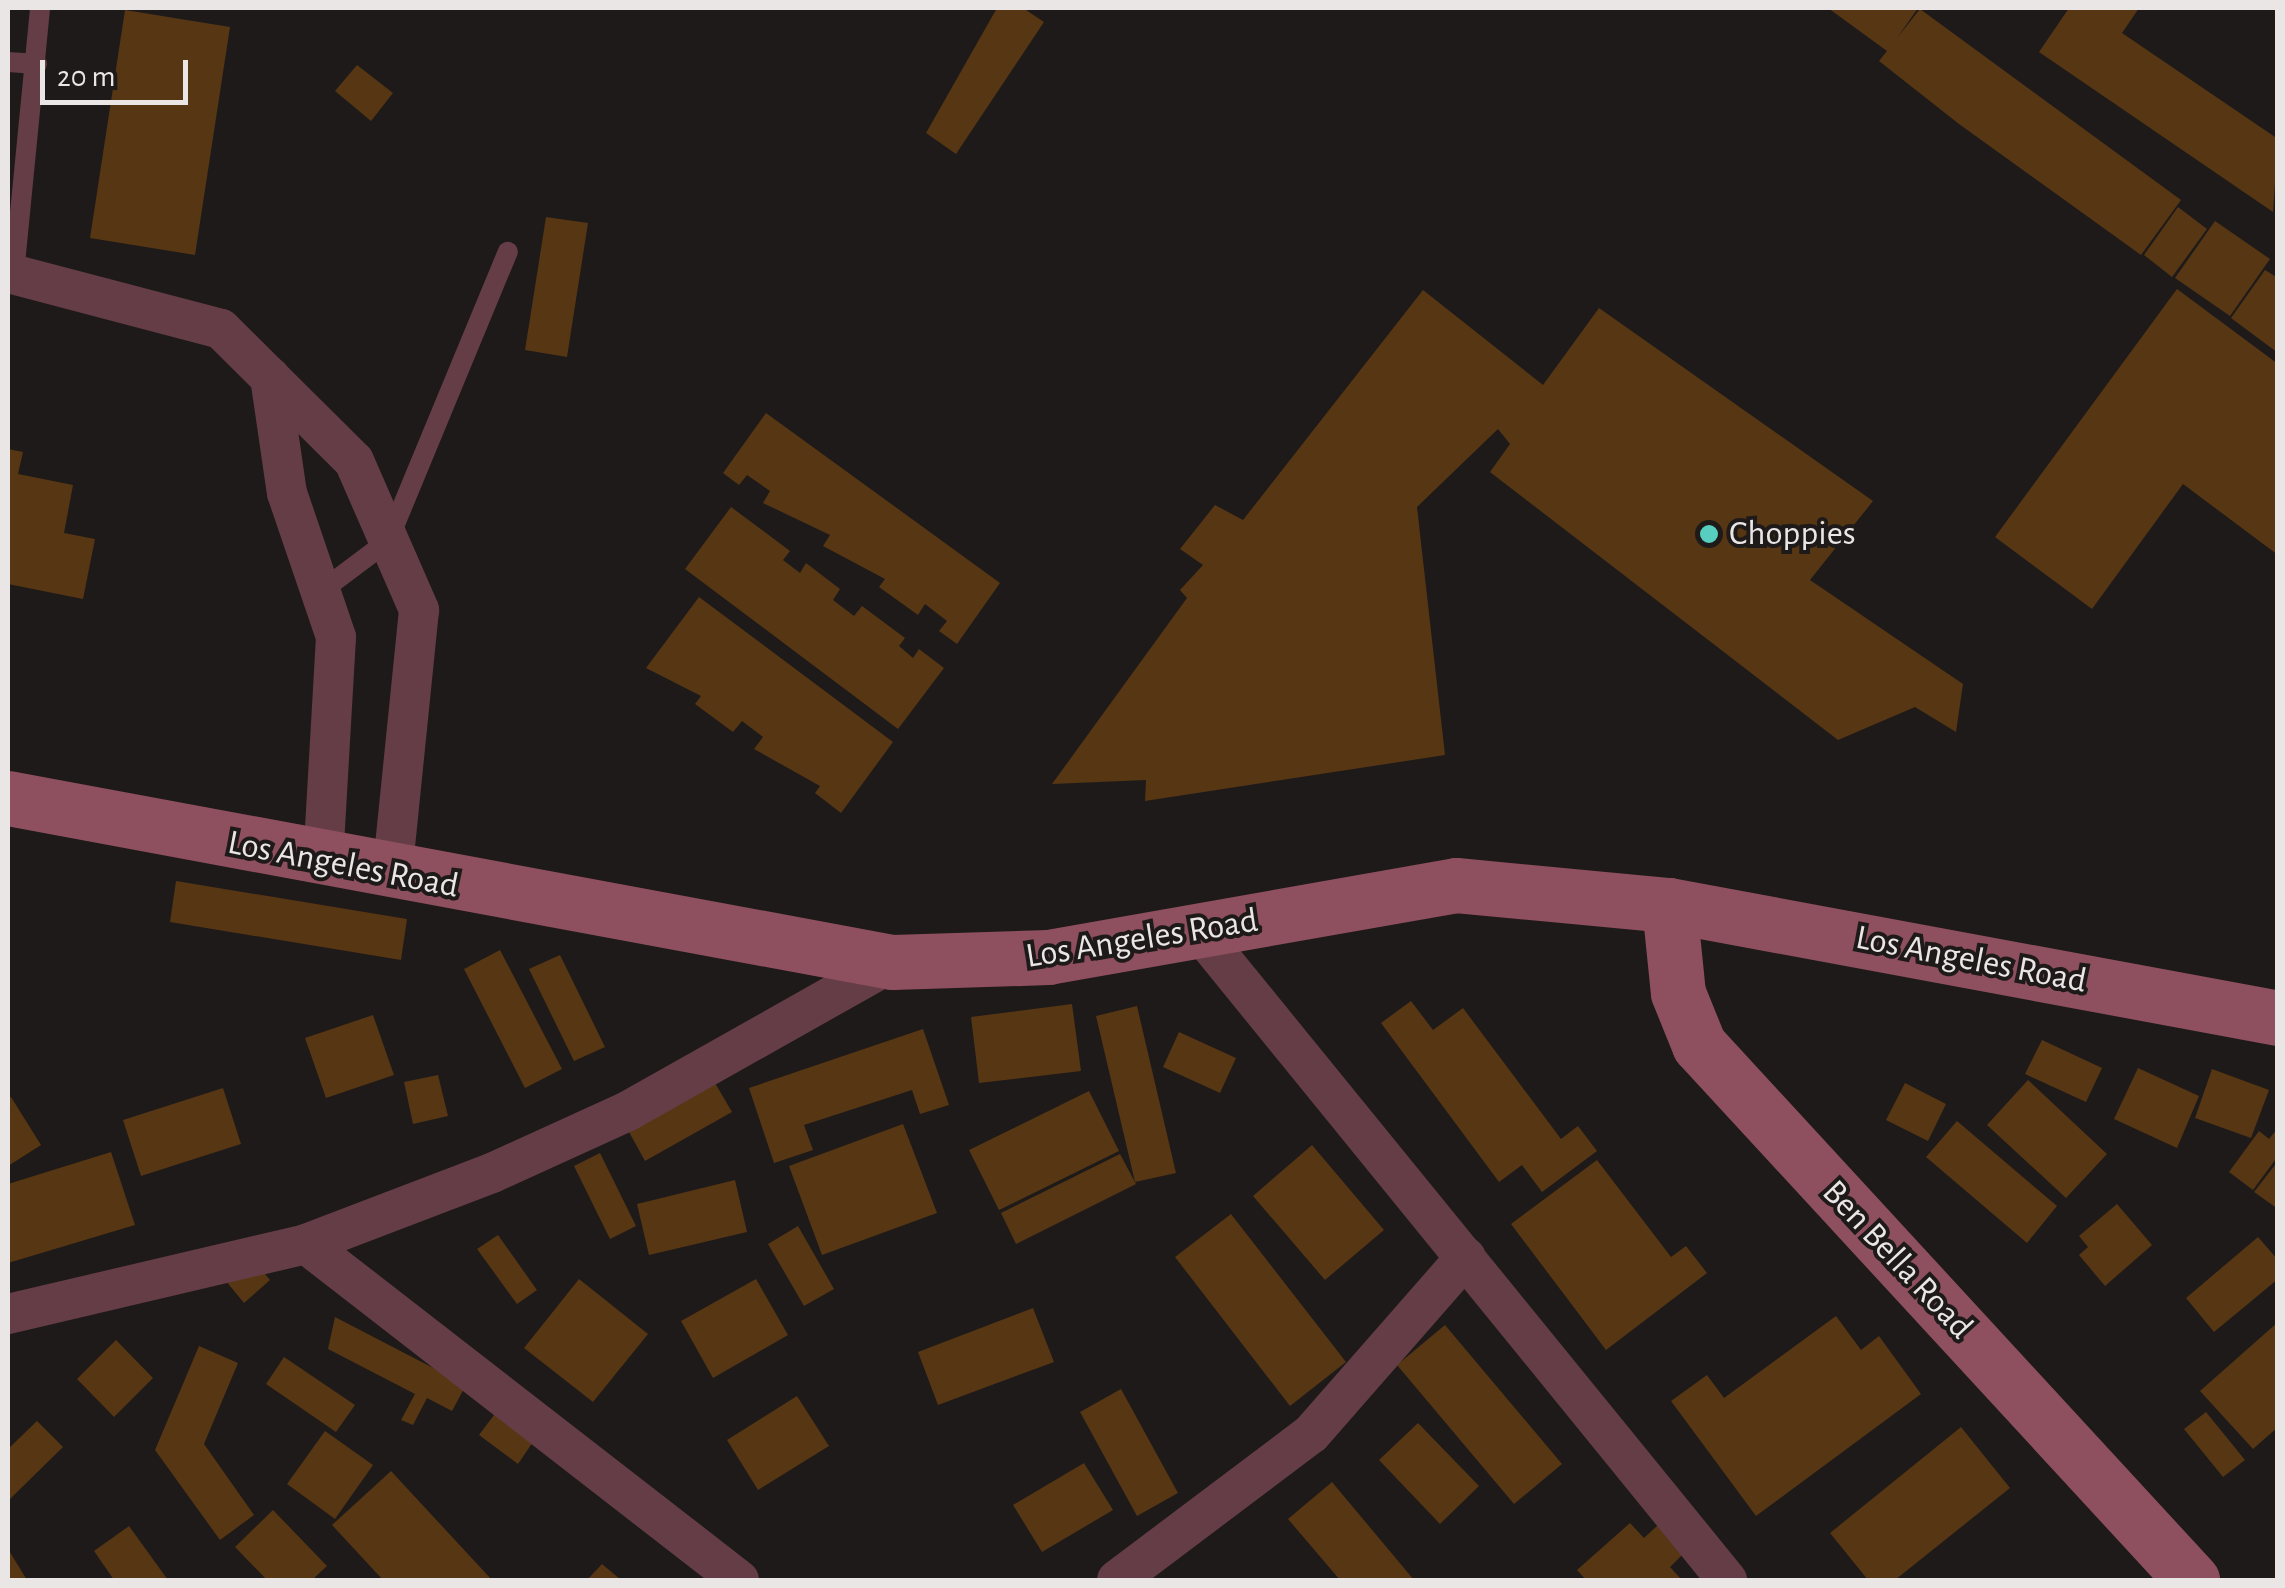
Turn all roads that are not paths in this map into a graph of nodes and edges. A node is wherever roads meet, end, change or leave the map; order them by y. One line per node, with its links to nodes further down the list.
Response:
1 (40, 8): 3 (lane)
2 (8, 62): 3 (lane)
3 (38, 64): 5 (lane)
4 (508, 252): 7 (lane)
5 (11, 273): 6 (street)
6 (270, 377): 7 (street); 8 (street)
7 (388, 542): 8 (lane); 11 (street)
8 (320, 592): 10 (street)
9 (8, 798): 10 (main road, Los Angeles Road)
10 (323, 864): 11 (main road, Los Angeles Road)
11 (392, 875): 14 (main road, Los Angeles Road)
12 (1669, 905): 13 (main road, Los Angeles Road); 15 (main road, Los Angeles Road); 22 (main road, Ben Bella Road)
13 (1202, 934): 14 (main road, Los Angeles Road); 17 (street)
14 (892, 962): 16 (street)
15 (2278, 1018)
16 (306, 1244): 18 (street); 19 (street)
17 (1466, 1257): 20 (street); 21 (street)
18 (8, 1314)
19 (739, 1580)
20 (1117, 1580)
21 (1727, 1580)
22 (2192, 1580)

